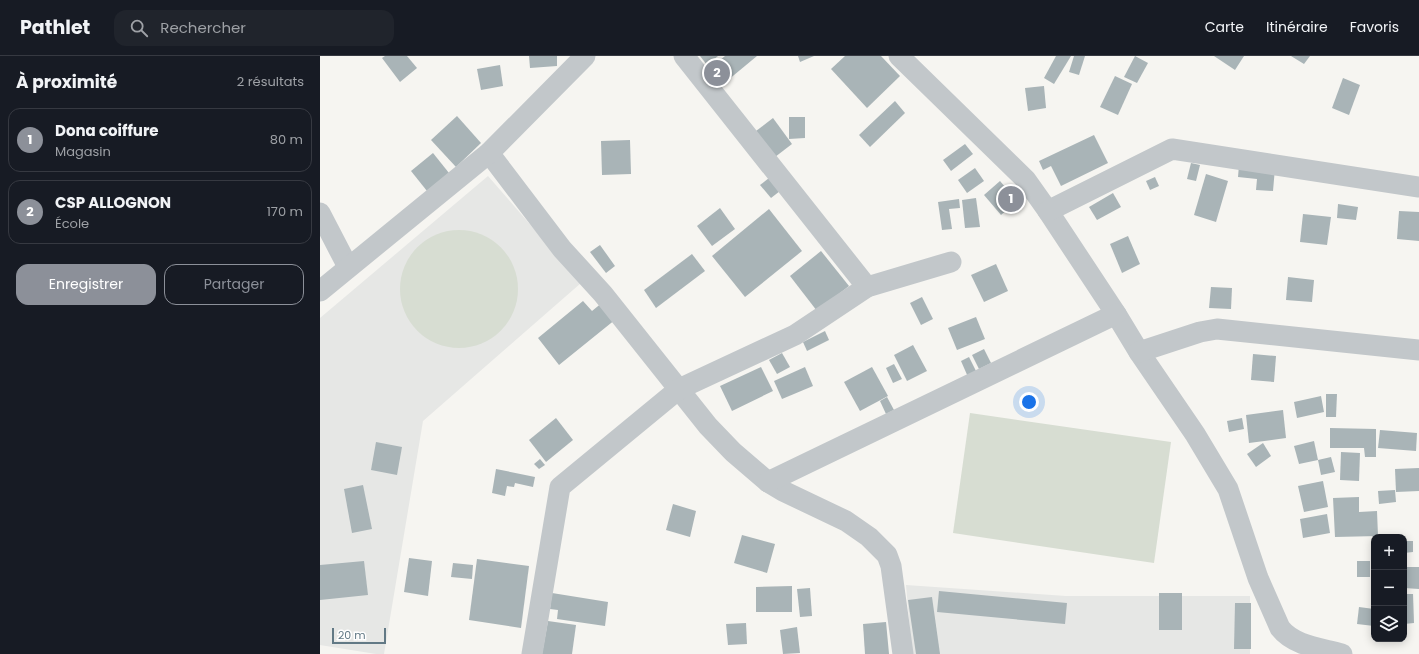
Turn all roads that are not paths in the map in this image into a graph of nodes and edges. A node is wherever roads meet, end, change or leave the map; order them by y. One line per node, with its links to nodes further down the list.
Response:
1 (585, 56): 4 (street)
2 (684, 56): 10 (street)
3 (899, 56): 6 (street)
4 (489, 153): 9 (street); 15 (street)
5 (1419, 188): 6 (street)
6 (1048, 211): 12 (street)
7 (320, 213): 9 (street)
8 (951, 262): 10 (street)
9 (348, 267): 11 (street)
10 (867, 287): 15 (street)
11 (320, 290)
12 (1116, 314): 14 (street); 16 (street)
13 (1419, 348): 14 (street)
14 (1139, 352): 19 (street)
15 (679, 389): 16 (street); 17 (street)
16 (768, 482): 18 (street)
17 (532, 654)
18 (903, 654)
19 (1342, 654)

